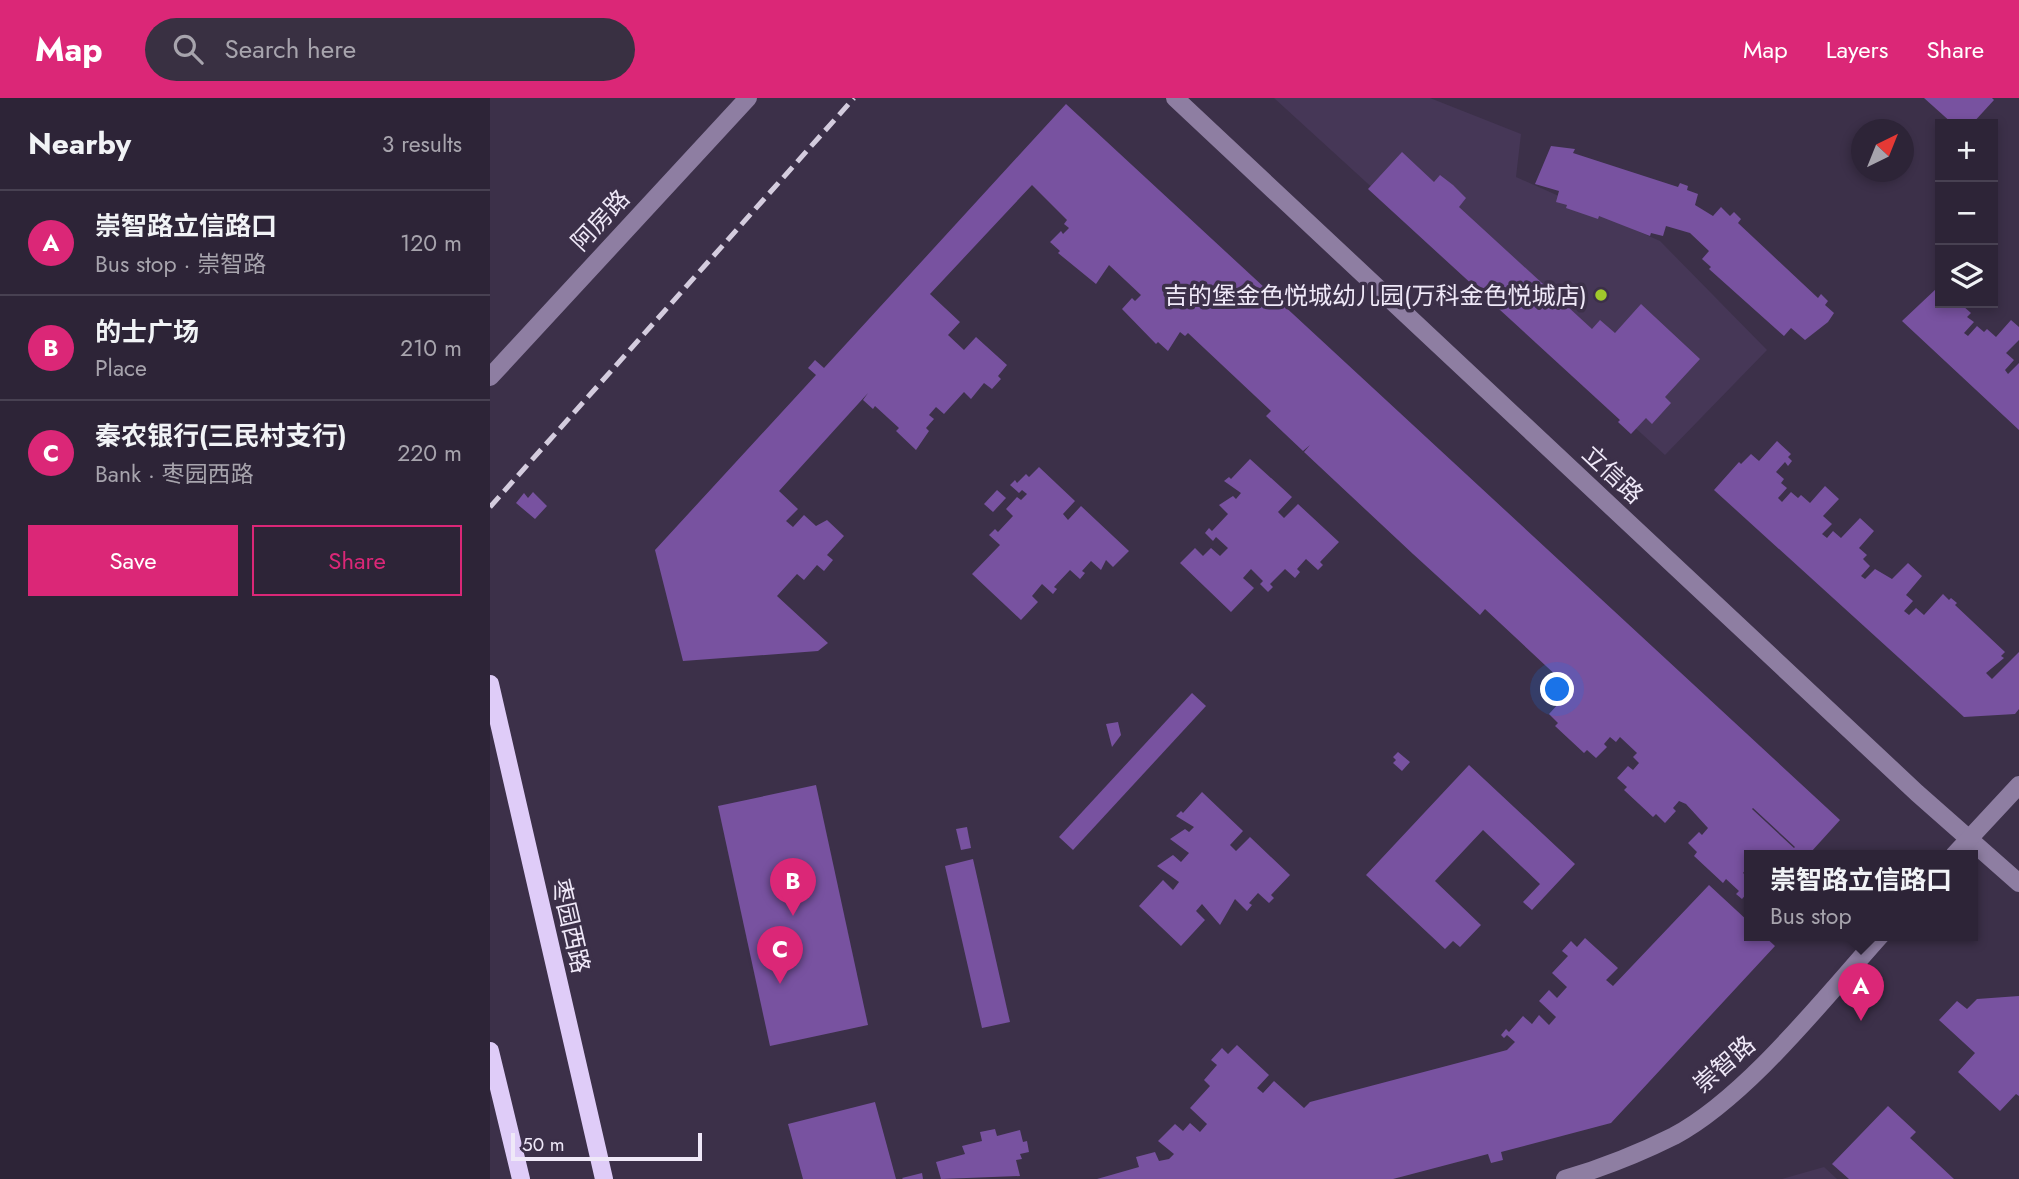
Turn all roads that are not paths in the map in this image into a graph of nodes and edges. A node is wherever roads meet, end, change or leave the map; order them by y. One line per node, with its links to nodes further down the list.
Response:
1 (748, 98): 3 (street, 阿房路)
2 (1175, 98): 6 (street, 立信路)
3 (490, 377)
4 (490, 684): 12 (main road, 枣园西路)
5 (2019, 785): 6 (street)
6 (1969, 838): 7 (street); 8 (street, 立信路)
7 (1958, 850)
8 (2019, 883)
9 (1876, 941): 13 (street, 崇智路)
10 (490, 1051): 11 (main road)
11 (521, 1179)
12 (604, 1179)
13 (1565, 1179)

